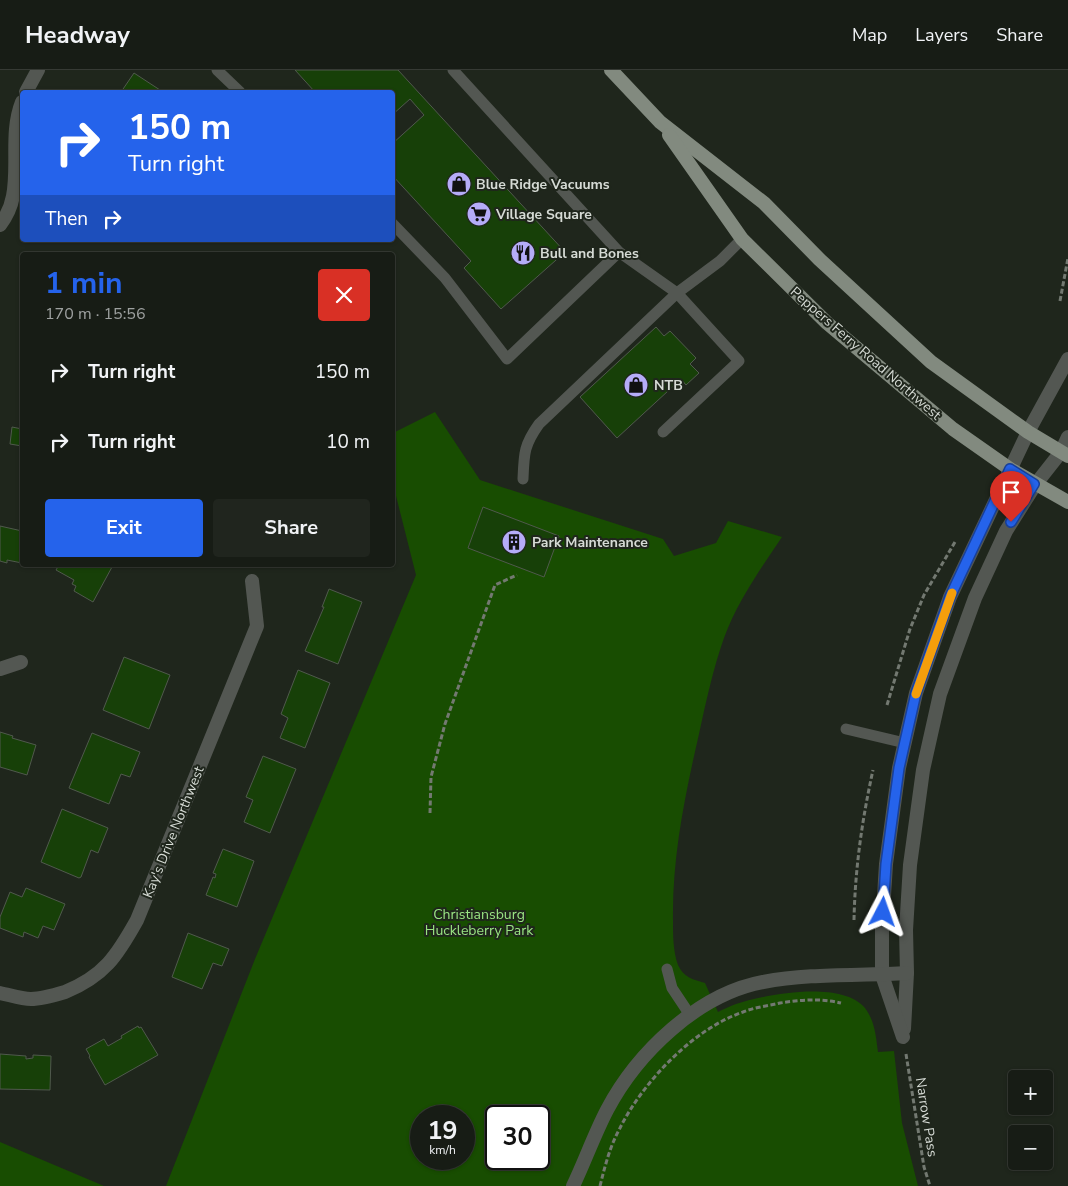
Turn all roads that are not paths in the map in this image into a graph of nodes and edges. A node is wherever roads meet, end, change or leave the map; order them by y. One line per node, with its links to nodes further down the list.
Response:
1 (38, 70): 5 (street)
2 (217, 70): 6 (lane)
3 (453, 70): 12 (lane)
4 (611, 70): 8 (main road, Peppers Ferry Road Northwest)
5 (27, 90)
6 (238, 90)
7 (20, 112): 9 (street)
8 (660, 122): 11 (main road, Peppers Ferry Road Northwest); 16 (main road, Peppers Ferry Road Northwest)
9 (0, 225)
10 (395, 226): 12 (lane)
11 (742, 239): 13 (lane); 19 (main road, Peppers Ferry Road Northwest)
12 (619, 252): 13 (lane)
13 (678, 294): 15 (lane); 20 (lane)
14 (1068, 359): 16 (street)
15 (663, 432)
16 (1028, 432): 18 (main road, Peppers Ferry Road Northwest); 19 (street)
17 (1068, 437): 18 (street)
18 (1064, 454): 21 (street)
19 (1010, 469): 21 (main road, Peppers Ferry Road Northwest); 27 (street)
20 (524, 479)
21 (1034, 484): 22 (main road, Peppers Ferry Road Northwest); 29 (street)
22 (1068, 502)
23 (252, 581): 31 (street, Kay's Drive Northwest)
24 (21, 662): 25 (street)
25 (0, 668)
26 (846, 728): 27 (lane)
27 (905, 743): 30 (street)
28 (667, 969): 32 (lane)
29 (907, 973): 30 (street); 30 (street)
30 (882, 975): 32 (street)
31 (0, 993)
32 (690, 1015): 33 (street)
33 (573, 1186)

